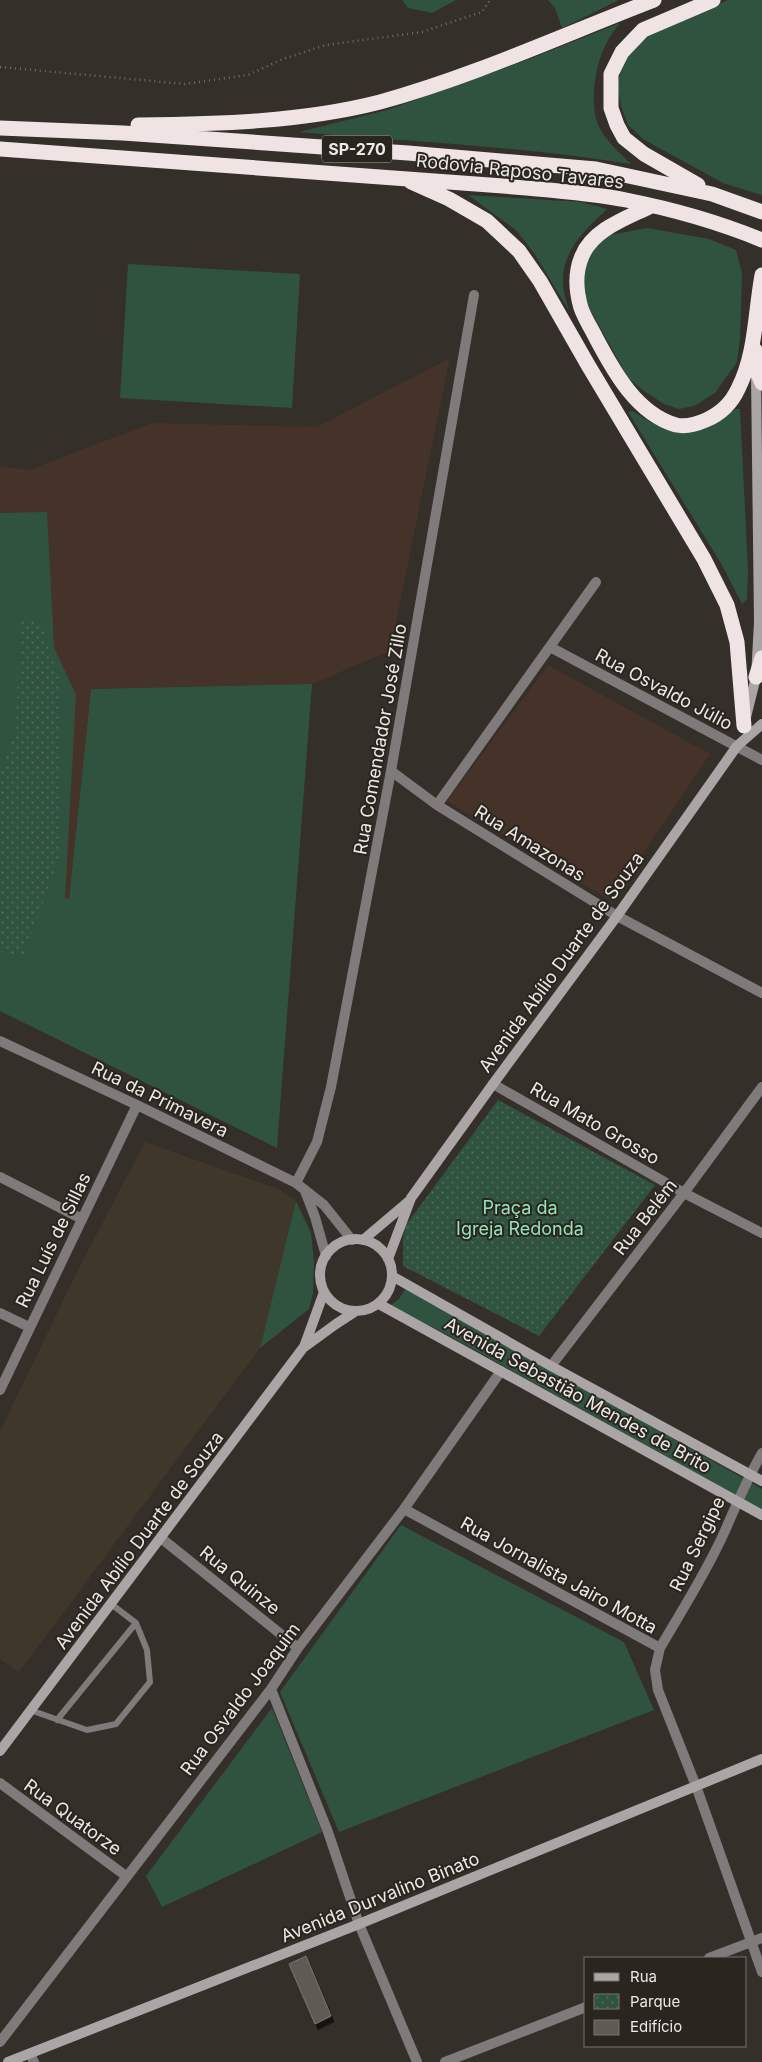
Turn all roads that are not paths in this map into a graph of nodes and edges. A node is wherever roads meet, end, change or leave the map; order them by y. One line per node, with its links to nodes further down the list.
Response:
1 (654, 0): 3 (highway)
2 (713, 0): 6 (highway)
3 (0, 128): 6 (highway, Rodovia Raposo Tavares / SP-270)
4 (0, 149): 5 (highway, Rodovia Raposo Tavares / SP-270)
5 (401, 178): 7 (highway, Rodovia Raposo Tavares / SP-270); 19 (highway)
6 (712, 194): 8 (highway, Rodovia Raposo Tavares / SP-270)
7 (651, 206): 9 (highway, Rodovia Raposo Tavares / SP-270); 12 (highway)
8 (762, 212)
9 (762, 240)
10 (762, 276): 12 (highway)
11 (474, 295): 22 (street, Rua Comendador José Zillo)
12 (754, 333): 13 (highway)
13 (759, 376): 17 (main road)
14 (596, 582): 15 (street)
15 (550, 647): 20 (street, Rua Osvaldo Júlio); 23 (street)
16 (762, 658): 17 (highway)
17 (756, 677): 19 (main road)
18 (762, 724): 20 (main road)
19 (744, 726): 20 (main road)
20 (737, 746): 21 (street, Rua Osvaldo Júlio); 24 (main road, Avenida Abílio Duarte de Souza)
21 (762, 760)
22 (391, 771): 23 (street, Rua Amazonas); 31 (street, Rua Comendador José Zillo)
23 (437, 804): 24 (street, Rua Amazonas)
24 (617, 916): 25 (street, Rua Amazonas); 27 (main road, Avenida Abílio Duarte de Souza)
25 (762, 993)
26 (0, 1041): 29 (street, Rua da Primavera)
27 (493, 1084): 32 (street, Rua Mato Grosso); 33 (main road, Avenida Abílio Duarte de Souza)
28 (762, 1087): 32 (street, Rua Belém)
29 (137, 1105): 31 (street, Rua da Primavera); 34 (street, Rua Luís de Sillas)
30 (0, 1177): 34 (street)
31 (300, 1186): 36 (street, Rua da Primavera); 37 (street)
32 (684, 1193): 35 (street, Rua Mato Grosso); 46 (street, Rua Belém)
33 (411, 1198): 36 (main road, Avenida Abílio Duarte de Souza); 38 (main road, Avenida Abílio Duarte de Souza)
34 (82, 1219): 44 (street, Rua Luís de Sillas)
35 (762, 1233)
36 (358, 1240): 37 (main road); 38 (main road)
37 (326, 1256): 40 (main road)
38 (388, 1259): 39 (main road)
39 (392, 1276): 41 (main road); 46 (main road, Avenida Sebastião Mendes de Brito)
40 (324, 1292): 42 (main road); 45 (main road, Avenida Abílio Duarte de Souza)
41 (379, 1304): 42 (main road); 47 (main road, Avenida Sebastião Mendes de Brito)
42 (356, 1311): 45 (main road, Avenida Abílio Duarte de Souza)
43 (0, 1313): 44 (street)
44 (29, 1327): 48 (street, Rua Luís de Sillas)
45 (303, 1348): 55 (main road, Avenida Abílio Duarte de Souza)
46 (551, 1366): 50 (main road, Avenida Sebastião Mendes de Brito)
47 (501, 1371): 52 (main road, Avenida Sebastião Mendes de Brito); 53 (street, Rua Osvaldo Joaquim)
48 (0, 1390)
49 (762, 1453): 50 (street, Rua Sergipe)
50 (750, 1474): 51 (main road, Avenida Sebastião Mendes de Brito); 52 (street, Rua Sergipe)
51 (762, 1481)
52 (737, 1501): 54 (main road, Avenida Sebastião Mendes de Brito); 59 (street, Rua Sergipe)
53 (404, 1509): 58 (street, Rua Osvaldo Joaquim); 59 (street, Rua Jornalista Jairo Motta)
54 (762, 1515)
55 (161, 1538): 56 (main road, Avenida Abílio Duarte de Souza); 58 (street, Rua Quinze)
56 (111, 1604): 57 (lane); 61 (main road, Avenida Abílio Duarte de Souza)
57 (136, 1623): 62 (lane); 62 (lane)
58 (298, 1648): 60 (street, Rua Osvaldo Joaquim)
59 (660, 1648): 66 (street, Rua Jornalista Jairo Motta)
60 (271, 1689): 67 (street, Rua Osvaldo Joaquim); 68 (street)
61 (30, 1710): 62 (lane); 63 (main road, Avenida Abílio Duarte de Souza)
62 (57, 1720)
63 (0, 1751)
64 (762, 1759): 66 (main road, Avenida Durvalino Binato)
65 (0, 1783): 67 (street, Rua Quatorze)
66 (696, 1786): 68 (main road, Avenida Durvalino Binato); 70 (street, Rua Jornalista Jairo Motta)
67 (126, 1876): 74 (street, Rua Osvaldo Joaquim)
68 (359, 1924): 75 (main road, Avenida Durvalino Binato); 77 (street)
69 (762, 1938): 70 (street)
70 (750, 1942): 71 (street); 72 (street, Rua Jornalista Jairo Motta)
71 (712, 1957)
72 (762, 1972)
73 (584, 2008): 78 (street)
74 (0, 2042)
75 (32, 2058): 76 (main road, Avenida Durvalino Binato)
76 (8, 2062)
77 (417, 2062)
78 (445, 2062)

